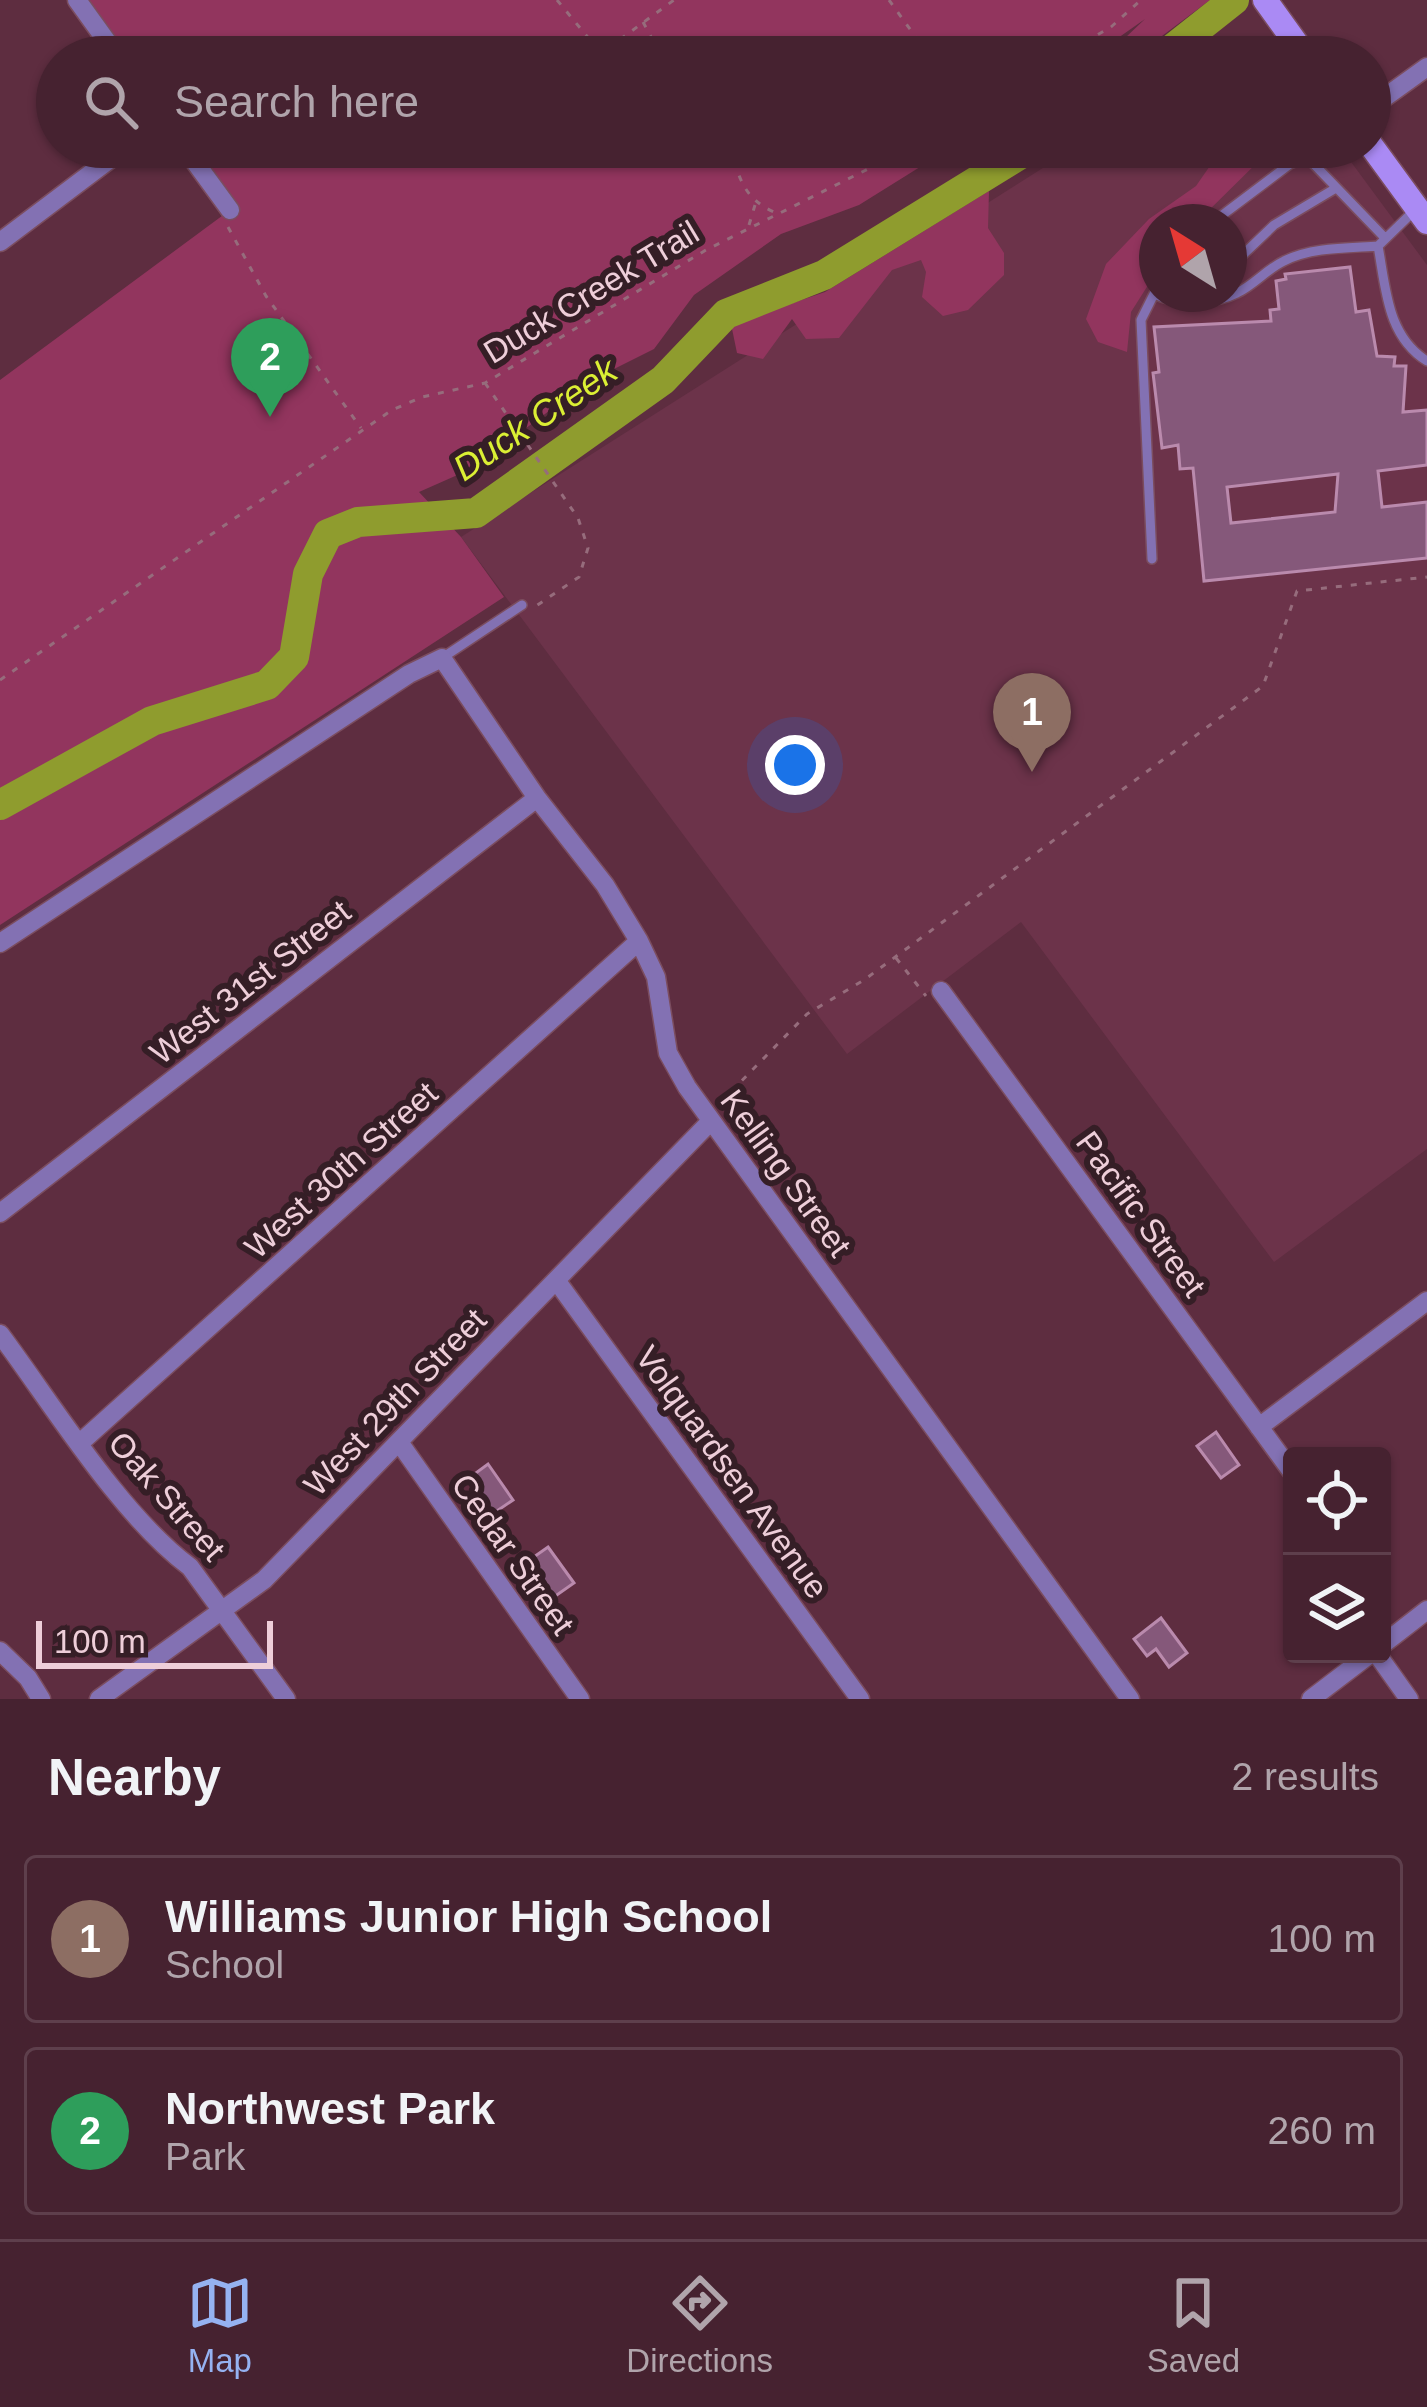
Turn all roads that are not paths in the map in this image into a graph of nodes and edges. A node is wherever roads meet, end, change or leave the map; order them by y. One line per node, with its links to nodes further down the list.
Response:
1 (77, 0): 3 (street)
2 (1270, 7): 4 (main road)
3 (103, 36)
4 (1291, 36)
5 (1427, 67): 6 (street)
6 (1391, 92)
7 (98, 168): 16 (street)
8 (199, 168): 14 (street)
9 (1285, 168): 13 (lane)
10 (1317, 168): 12 (lane)
11 (1388, 168): 15 (main road)
12 (1336, 188): 17 (lane); 18 (lane)
13 (1237, 204)
14 (230, 210)
15 (1422, 215): 17 (lane)
16 (0, 242)
17 (1381, 242): 19 (lane); 21 (lane)
18 (1247, 251)
19 (1247, 287)
20 (1145, 312): 22 (lane)
21 (1427, 361)
22 (1152, 559)
23 (522, 605): 24 (lane)
24 (442, 658): 25 (street, Kelling Street); 27 (street)
25 (537, 798): 26 (street, Kelling Street); 30 (street, West 31st Street)
26 (639, 941): 29 (street, Kelling Street); 35 (street, West 30th Street)
27 (0, 944)
28 (940, 991): 34 (street, Pacific Street)
29 (711, 1121): 31 (street, West 29th Street); 49 (street, Kelling Street)
30 (0, 1213)
31 (556, 1280): 36 (street, West 29th Street); 48 (street, Volquardsen Avenue)
32 (1427, 1301): 34 (street)
33 (0, 1334): 35 (street, Oak Street)
34 (1259, 1427): 37 (street, Pacific Street)
35 (81, 1442): 39 (street, Oak Street)
36 (398, 1442): 39 (street, West 29th Street); 47 (street, Cedar Street)
37 (1283, 1460)
38 (1427, 1610): 40 (street)
39 (223, 1611): 45 (street, West 29th Street); 46 (street, Oak Street)
40 (1391, 1638)
41 (0, 1651): 44 (street)
42 (1361, 1663): 50 (street)
43 (1380, 1663): 51 (street)
44 (41, 1699)
45 (99, 1699)
46 (286, 1699)
47 (580, 1699)
48 (860, 1699)
49 (1130, 1699)
50 (1311, 1699)
51 (1409, 1699)

